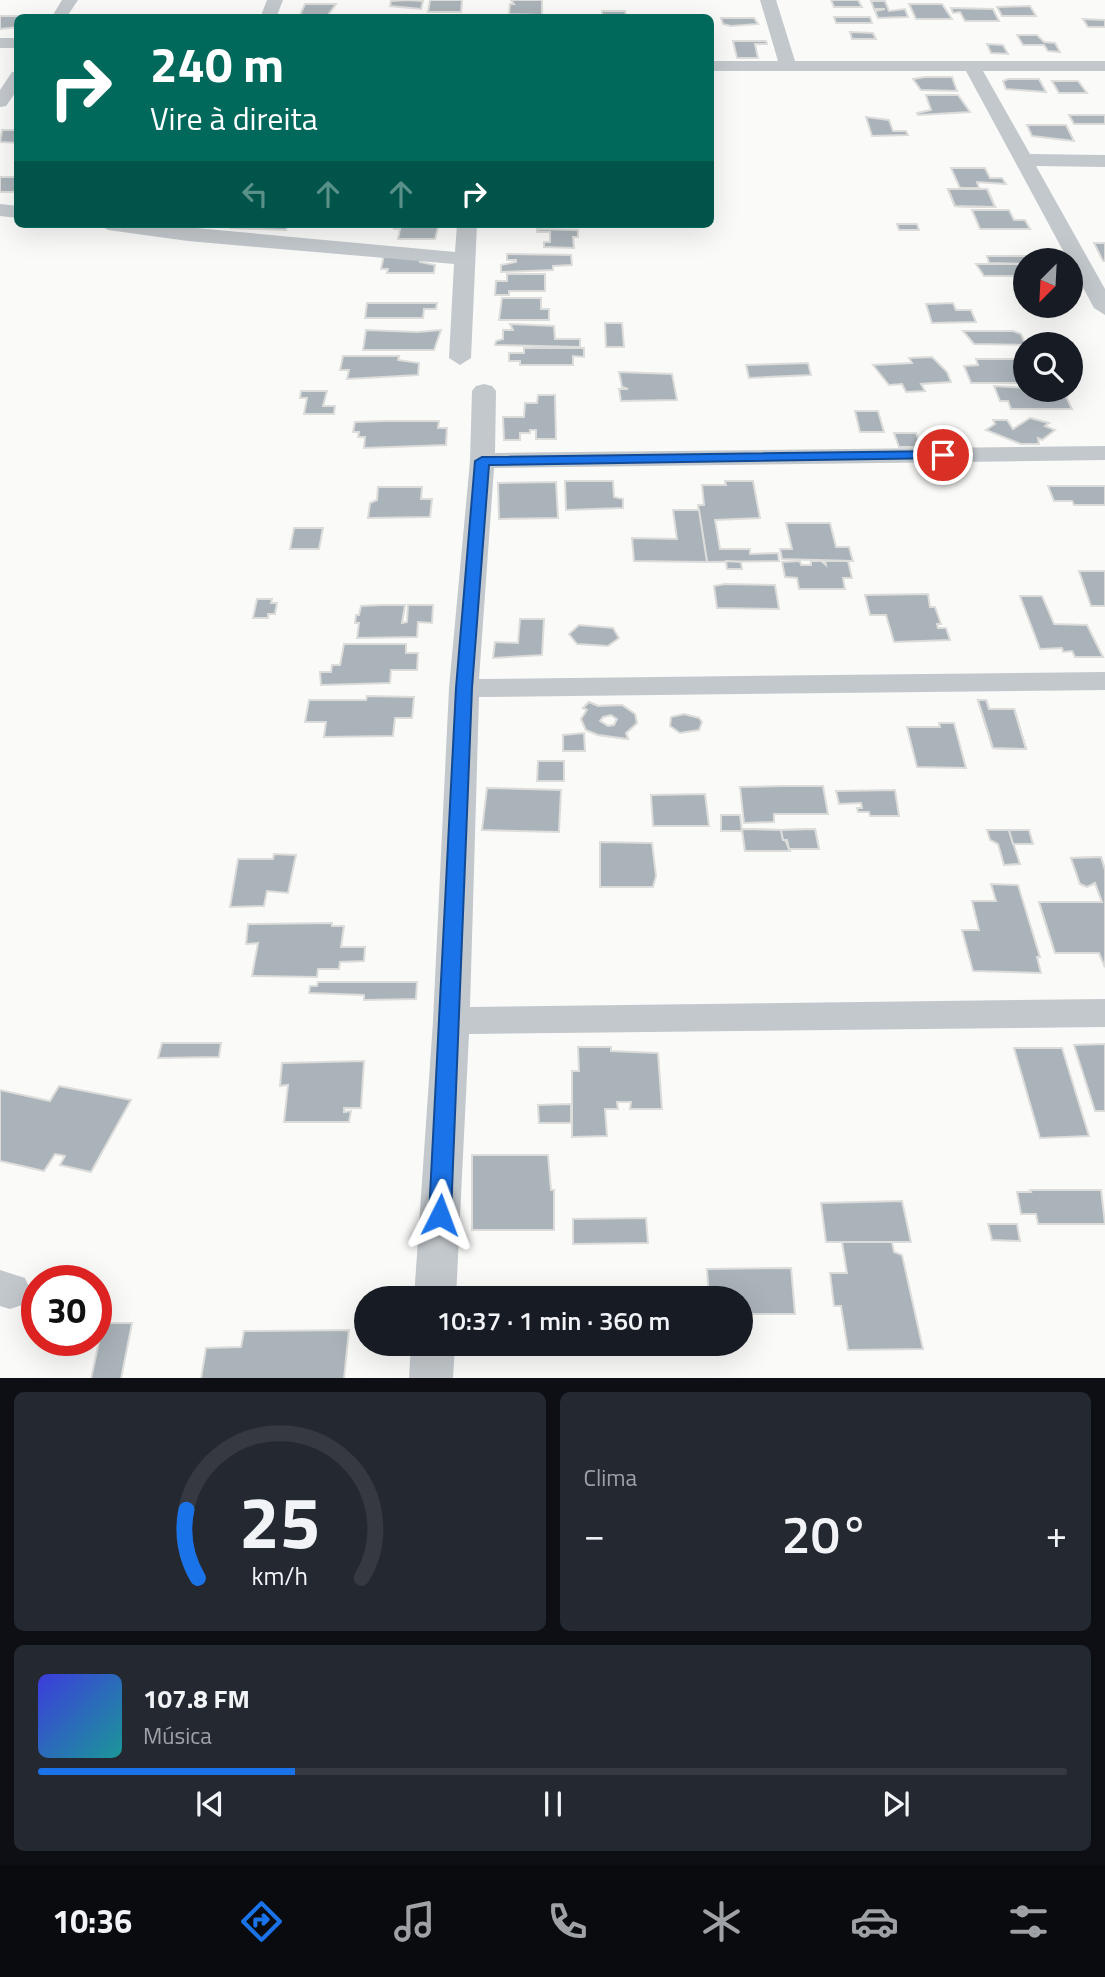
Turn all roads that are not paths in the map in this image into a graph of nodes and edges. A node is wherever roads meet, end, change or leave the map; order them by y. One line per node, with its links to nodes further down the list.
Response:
1 (768, 0): 3 (street)
2 (714, 66): 3 (street)
3 (788, 66): 4 (street)
4 (972, 66): 5 (street); 8 (street)
5 (1105, 66)
6 (14, 82): 7 (street)
7 (0, 102)
8 (1024, 160): 9 (street); 13 (street)
9 (1105, 161)
10 (467, 228): 12 (street)
11 (190, 229): 12 (street)
12 (465, 259): 15 (street)
13 (1098, 281): 14 (street)
14 (1105, 308)
15 (460, 358)
16 (484, 391): 18 (street)
17 (1105, 453): 18 (street)
18 (482, 461): 20 (street)
19 (1105, 681): 20 (street)
20 (464, 688): 22 (street)
21 (1105, 1013): 22 (street)
22 (451, 1021): 23 (street)
23 (436, 1286)
24 (432, 1356): 25 (street)
25 (431, 1378)

